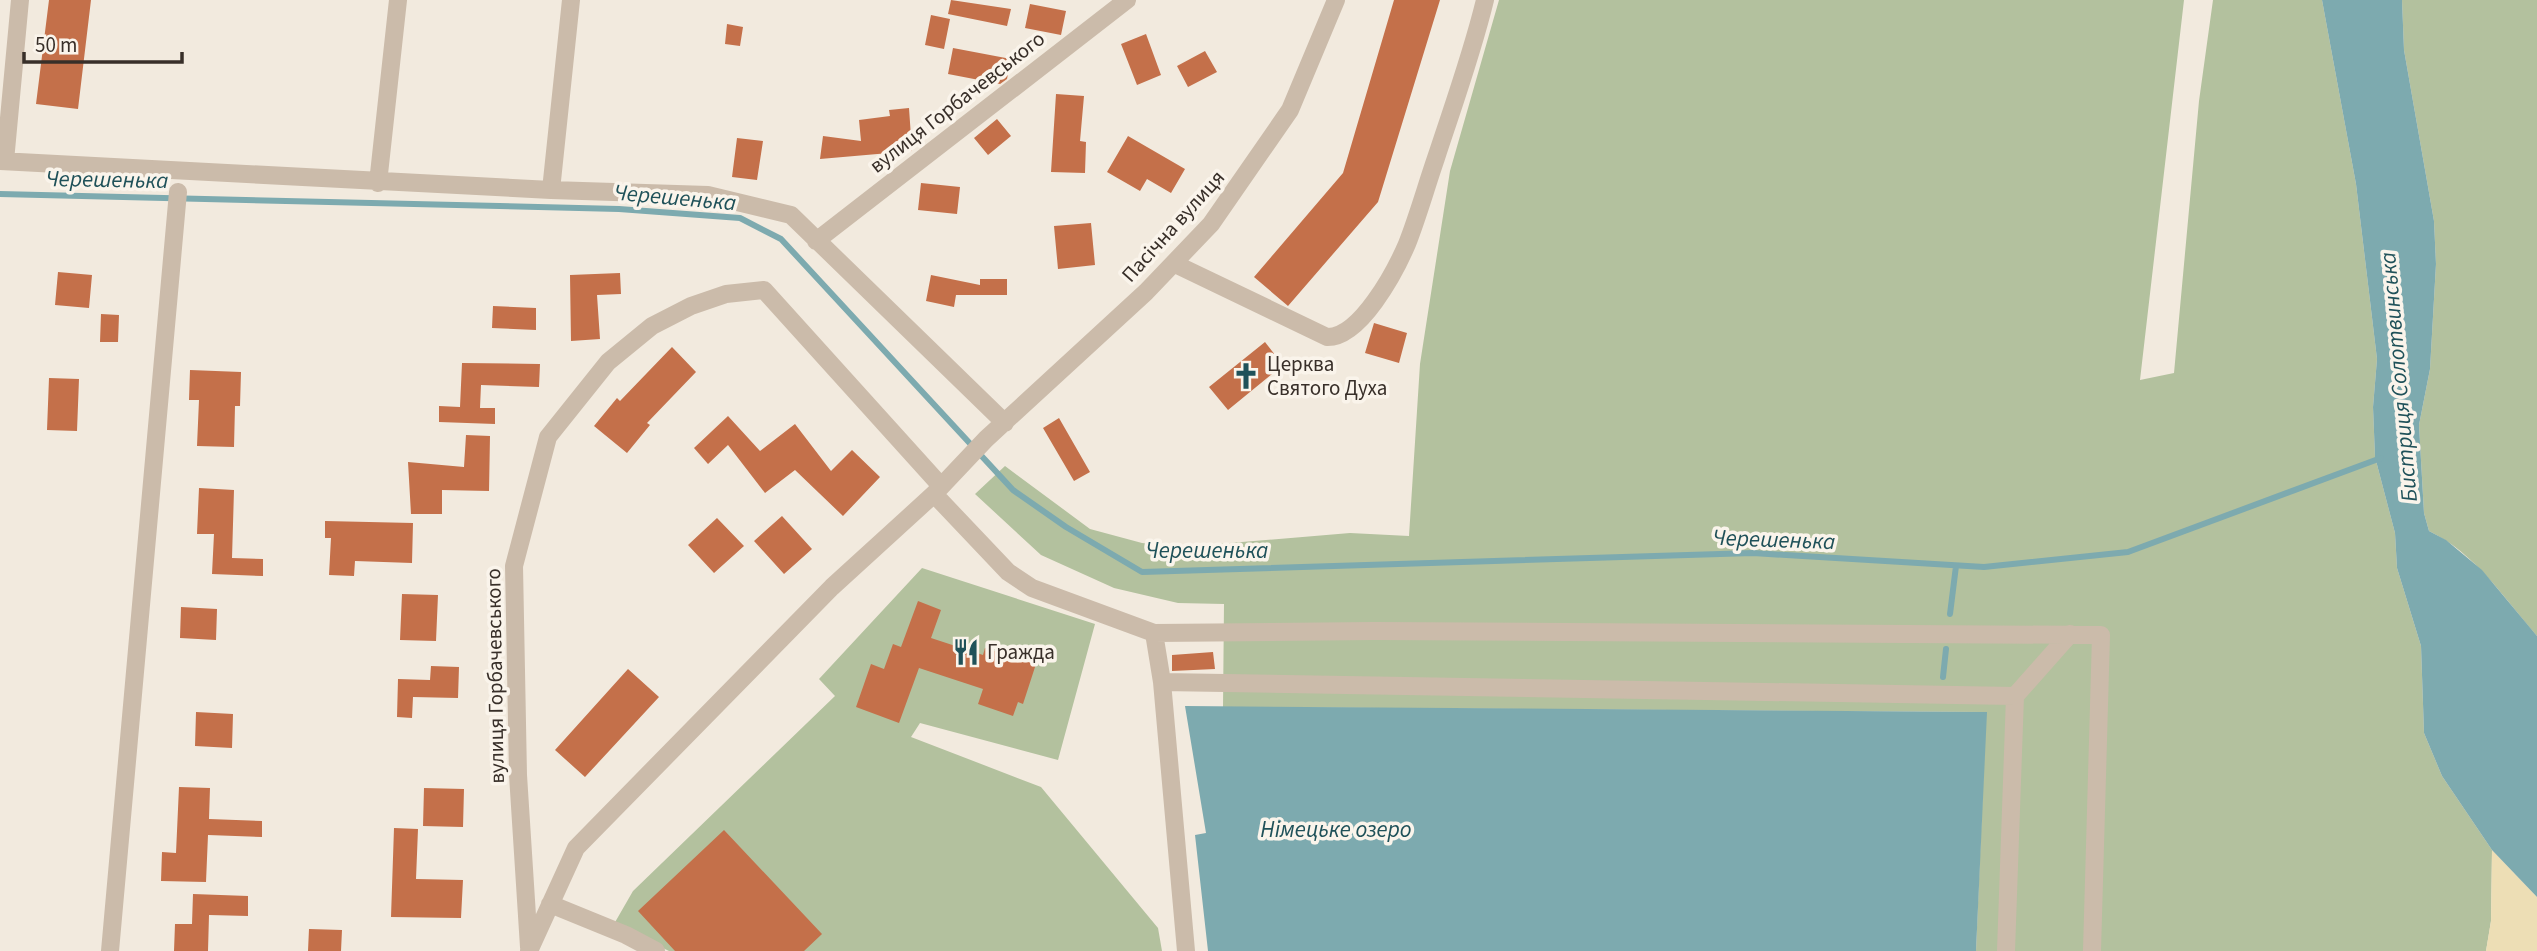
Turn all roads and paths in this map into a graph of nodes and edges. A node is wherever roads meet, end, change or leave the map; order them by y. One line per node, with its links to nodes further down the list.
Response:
1 (20, 0): 7 (street)
2 (398, 0): 8 (street)
3 (571, 0): 9 (street)
4 (1127, 0): 11 (street, вулиця Горбачевського)
5 (1336, 0): 12 (street, Пасічна вулиця)
6 (1485, 0): 12 (street)
7 (3, 161): 8 (street)
8 (378, 183): 9 (street)
9 (551, 190): 11 (street)
10 (178, 192): 21 (street)
11 (816, 241): 13 (street)
12 (1175, 264): 13 (street, Пасічна вулиця)
13 (1005, 423): 14 (street, Пасічна вулиця)
14 (937, 490): 15 (street); 19 (street, Пасічна вулиця); 20 (street, вулиця Горбачевського)
15 (1154, 633): 16 (street); 17 (street)
16 (2070, 634): 18 (street); 25 (street)
17 (1162, 682): 18 (street); 23 (street)
18 (2015, 696): 24 (street)
19 (550, 904): 20 (street, Пасічна вулиця); 22 (street)
20 (529, 950)
21 (110, 951)
22 (656, 951)
23 (1186, 951)
24 (2006, 951)
25 (2092, 951)

